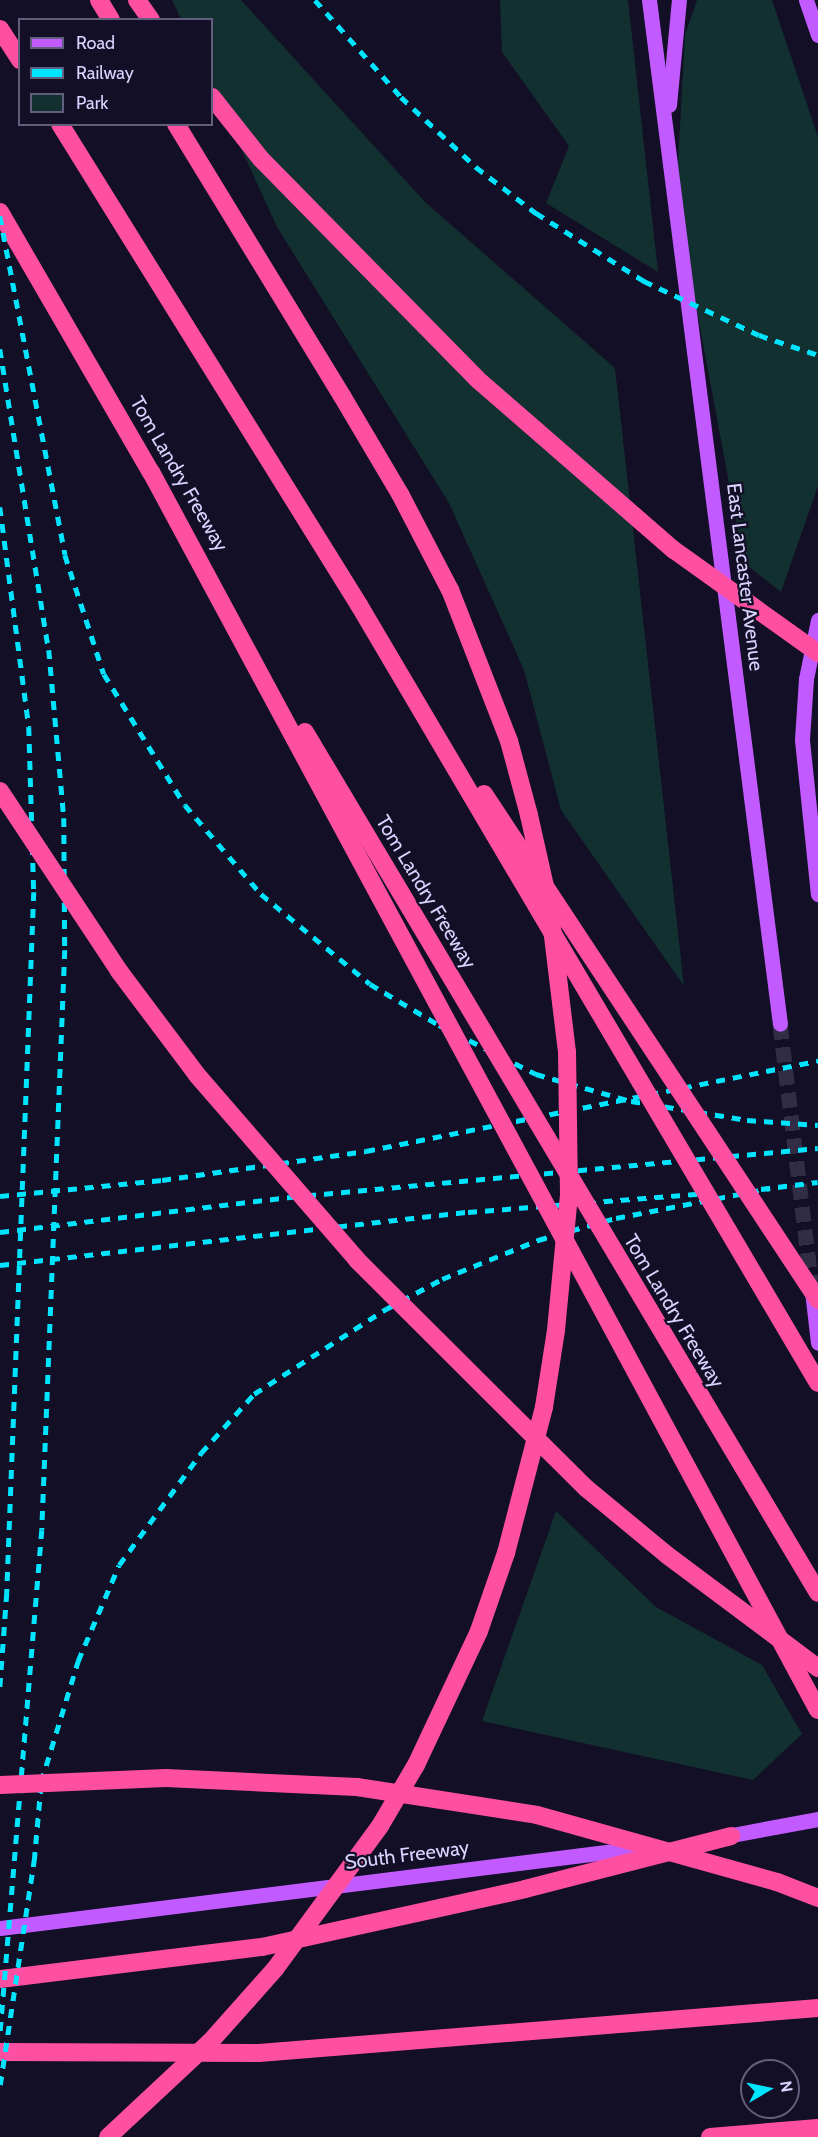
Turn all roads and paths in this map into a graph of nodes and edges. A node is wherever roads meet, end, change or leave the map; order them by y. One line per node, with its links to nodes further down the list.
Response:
1 (99, 0): 6 (highway)
2 (137, 0): 7 (highway)
3 (648, 0): 14 (main road, East Lancaster Avenue)
4 (679, 0): 14 (main road, East Lancaster Avenue)
5 (806, 0): 9 (main road)
6 (110, 18)
7 (150, 18)
8 (0, 29): 10 (highway)
9 (818, 35)
10 (18, 57)
11 (213, 98): 19 (highway, bridge)
12 (61, 126): 17 (highway, bridge)
13 (177, 126): 38 (highway, bridge)
14 (666, 135): 22 (main road, East Lancaster Avenue)
15 (0, 212): 16 (highway, Tom Landry Freeway)
16 (151, 472): 26 (highway, Tom Landry Freeway, bridge); 28 (highway, bridge)
17 (359, 605): 23 (highway, bridge); 25 (highway, bridge)
18 (818, 620): 21 (main road)
19 (818, 653)
20 (0, 791): 27 (highway, bridge)
21 (818, 894)
22 (780, 1024)
23 (815, 1296): 24 (main road)
24 (818, 1343)
25 (818, 1383)
26 (818, 1593)
27 (818, 1668)
28 (818, 1710)
29 (0, 1785): 32 (highway, bridge)
30 (818, 1819): 31 (main road, South Freeway)
31 (731, 1836): 33 (main road, South Freeway); 34 (highway)
32 (818, 1898)
33 (0, 1928)
34 (0, 1978)
35 (818, 2008): 36 (highway)
36 (0, 2052)
37 (818, 2128): 39 (highway)
38 (108, 2137)
39 (710, 2137)

